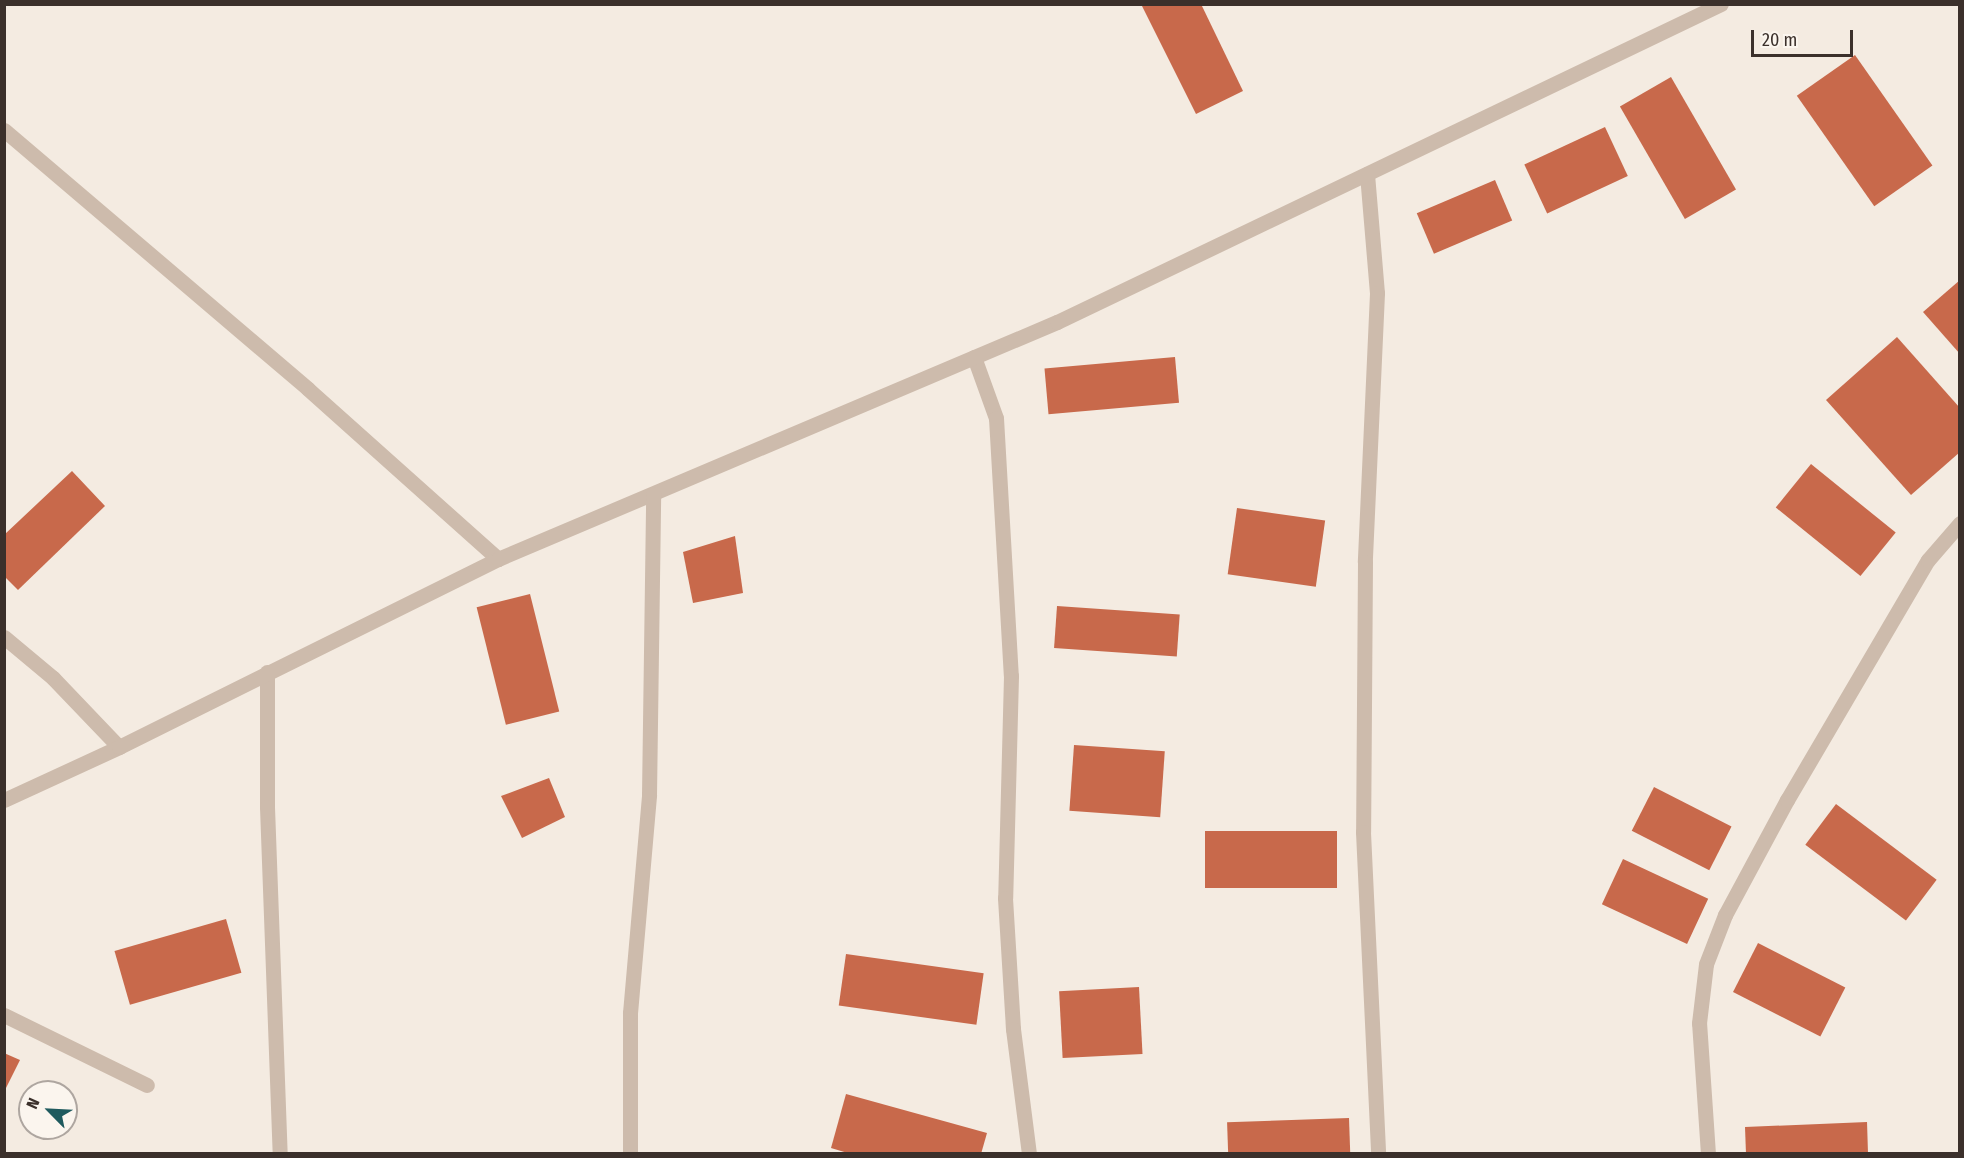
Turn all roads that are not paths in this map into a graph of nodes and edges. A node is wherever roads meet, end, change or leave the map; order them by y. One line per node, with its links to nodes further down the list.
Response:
1 (1721, 4): 3 (street)
2 (4, 130): 7 (street)
3 (1367, 174): 4 (street); 17 (street)
4 (974, 357): 5 (street); 16 (street)
5 (652, 494): 7 (street); 15 (street)
6 (1959, 523): 18 (street)
7 (498, 559): 9 (street)
8 (4, 637): 10 (street)
9 (267, 672): 10 (street); 14 (street)
10 (119, 747): 11 (street)
11 (4, 800)
12 (4, 1015): 13 (street)
13 (147, 1085)
14 (280, 1154)
15 (630, 1154)
16 (1029, 1154)
17 (1378, 1154)
18 (1708, 1154)

